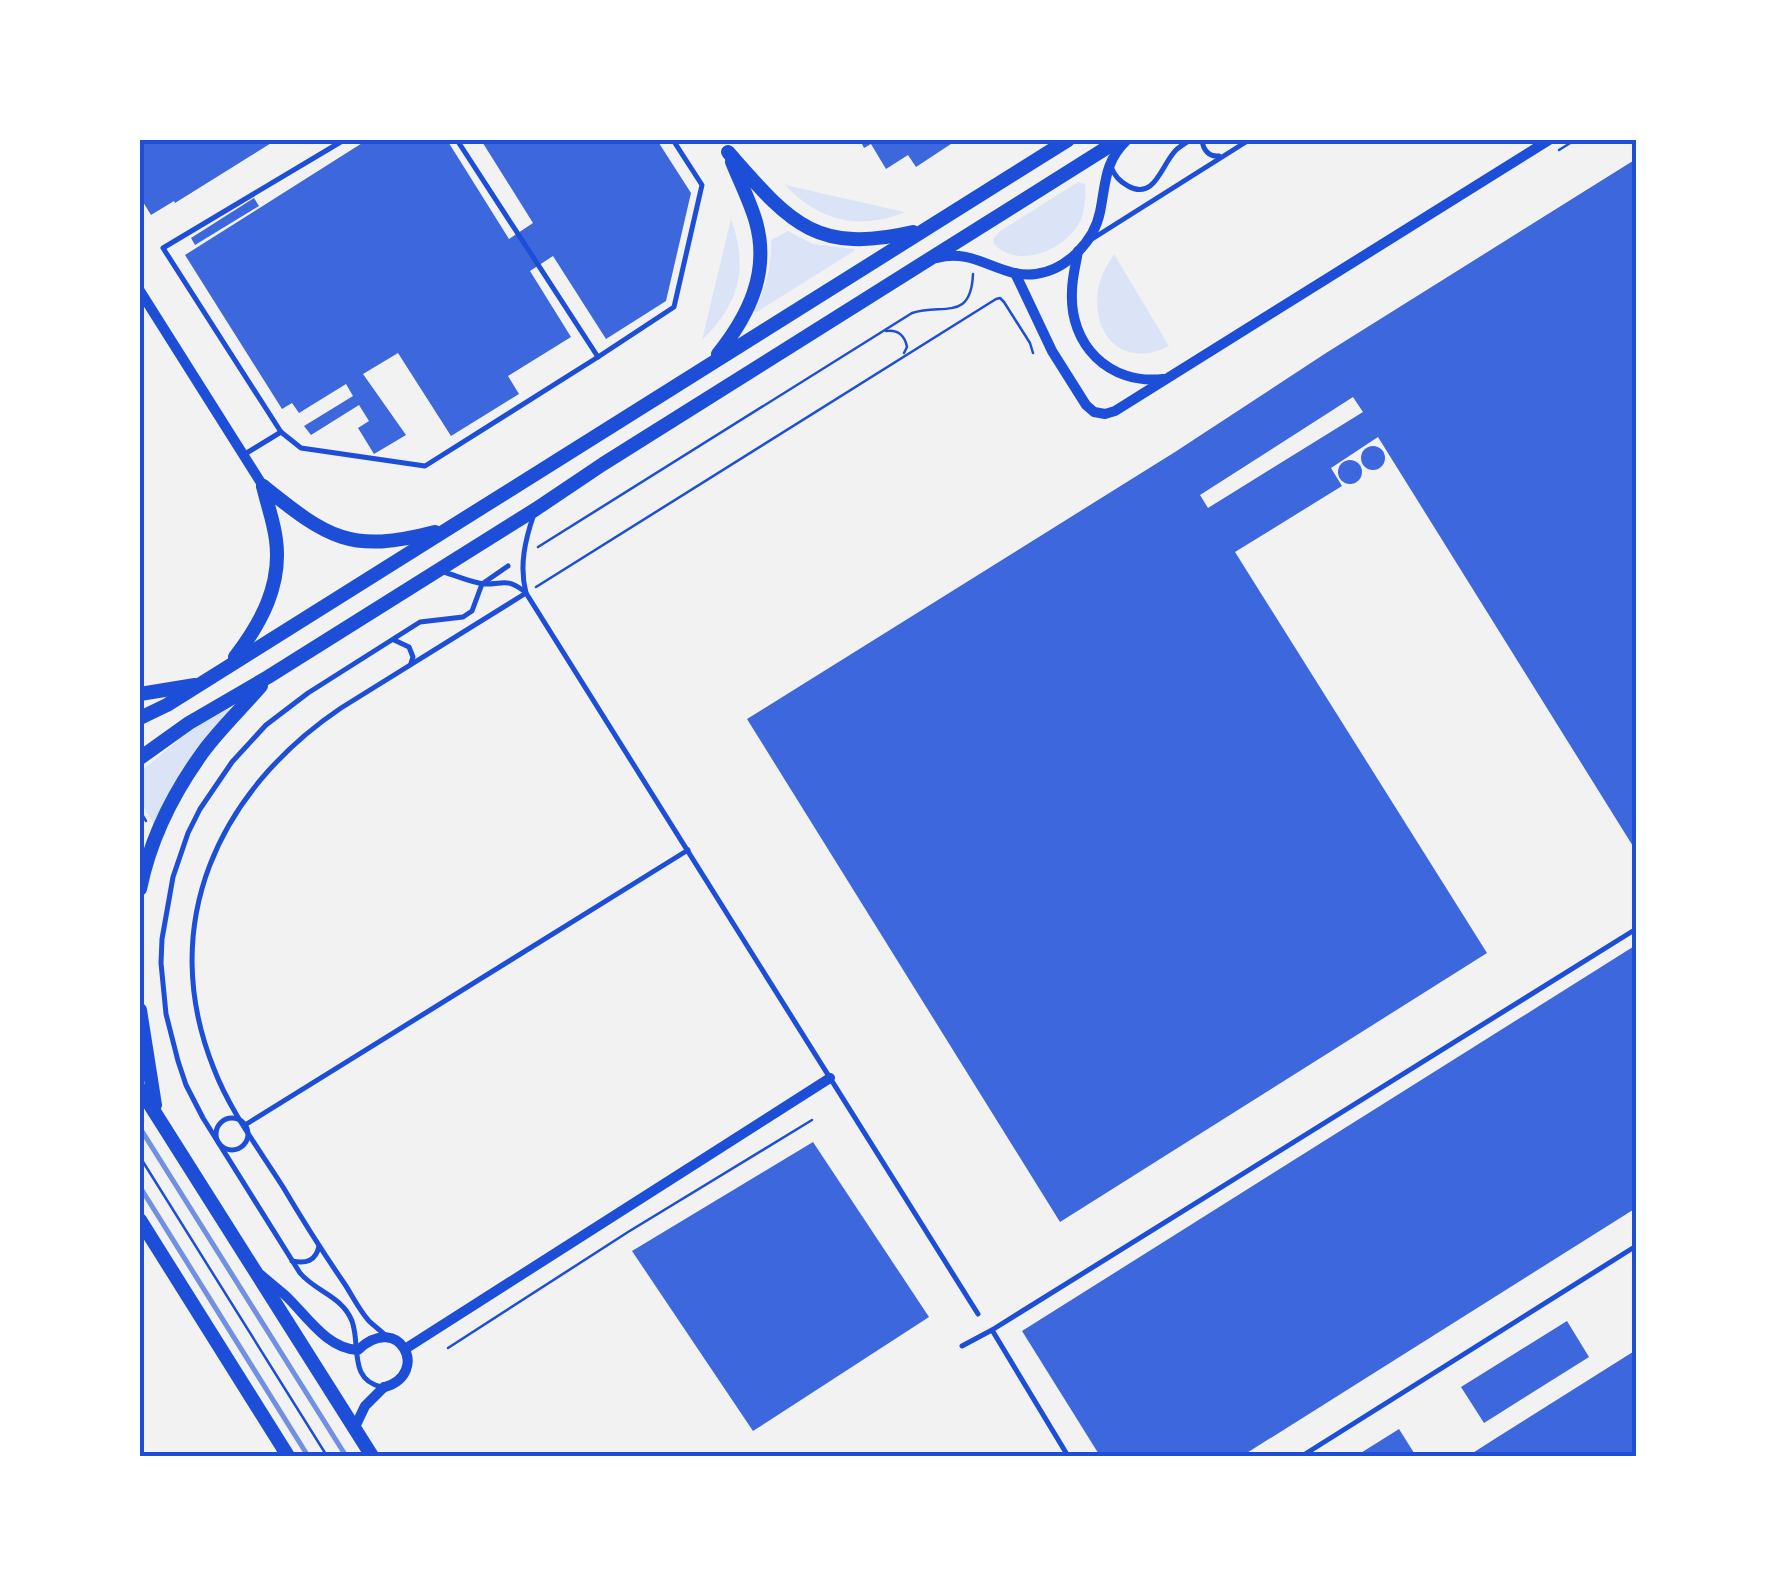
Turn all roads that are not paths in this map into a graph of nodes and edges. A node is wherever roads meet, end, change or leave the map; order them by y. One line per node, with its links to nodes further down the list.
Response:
1 (344, 140): 22 (lane)
2 (457, 140): 19 (lane)
3 (673, 140): 19 (lane)
4 (1068, 140): 14 (main road)
5 (1120, 140): 16 (main road)
6 (1128, 140): 13 (street)
7 (1190, 140): 13 (lane)
8 (1202, 140): 12 (lane)
9 (1249, 140): 12 (lane)
10 (1550, 140): 21 (street)
11 (724, 146): 14 (main road); 20 (main road)
12 (1224, 155): 15 (lane)
13 (1111, 163): 15 (street)
14 (924, 230): 20 (main road)
15 (1082, 247): 17 (street); 21 (street)
16 (926, 261): 17 (street); 25 (main road)
17 (1015, 274): 21 (street)
18 (140, 290): 23 (street)
19 (598, 358): 22 (lane)
20 (712, 362): 26 (main road)
21 (1169, 379)
22 (281, 432): 23 (lane)
23 (244, 455): 24 (street)
24 (262, 486): 26 (main road); 32 (main road)
25 (536, 509): 28 (main road); 30 (lane)
26 (450, 528): 32 (main road)
27 (508, 566): 29 (lane)
28 (438, 570): 29 (lane); 34 (main road)
29 (482, 584): 30 (lane); 31 (lane)
30 (526, 593): 33 (lane); 39 (lane)
31 (392, 640): 33 (lane); 47 (lane)
32 (230, 665): 35 (main road)
33 (410, 666): 46 (lane)
34 (268, 678): 38 (main road); 40 (main road)
35 (200, 684): 36 (main road); 37 (main road)
36 (140, 694)
37 (140, 718)
38 (140, 758)
39 (688, 850): 43 (lane); 46 (lane)
40 (140, 889)
41 (1636, 929): 54 (lane)
42 (140, 1010): 45 (main road)
43 (830, 1078): 53 (lane); 57 (street)
44 (140, 1089): 45 (main road)
45 (157, 1116): 52 (main road)
46 (245, 1125): 47 (lane); 47 (lane); 49 (lane)
47 (218, 1142): 51 (lane)
48 (140, 1220): 61 (main road)
49 (318, 1246): 51 (lane); 55 (lane)
50 (1636, 1246): 64 (lane)
51 (292, 1261): 58 (lane)
52 (252, 1268): 58 (street); 60 (main road)
53 (978, 1314)
54 (992, 1330): 56 (lane); 63 (lane)
55 (386, 1336): 57 (street); 58 (street)
56 (962, 1346)
57 (404, 1349): 59 (street)
58 (358, 1350): 59 (lane)
59 (384, 1387): 60 (street)
60 (355, 1427): 62 (main road)
61 (288, 1456)
62 (372, 1456)
63 (1068, 1456)
64 (1302, 1456)

